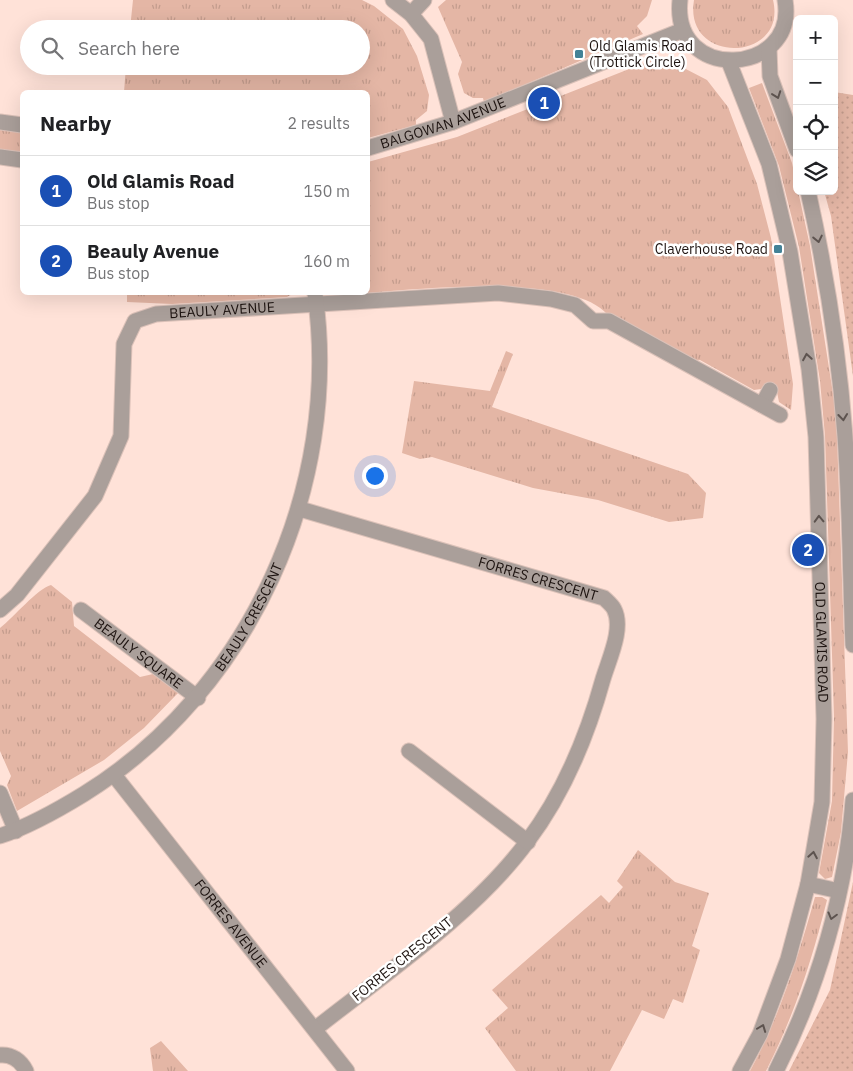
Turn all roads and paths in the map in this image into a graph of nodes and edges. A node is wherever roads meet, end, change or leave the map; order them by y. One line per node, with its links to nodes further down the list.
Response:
1 (393, 0): 5 (street)
2 (424, 0): 5 (street)
3 (680, 0): 6 (street)
4 (786, 0): 7 (street)
5 (411, 14): 10 (street)
6 (684, 30): 8 (street); 10 (street, BALGOWAN AVENUE)
7 (769, 48): 8 (street); 12 (street, one-way to 12)
8 (729, 62): 33 (street, OLD GLAMIS ROAD, one-way to 8)
9 (0, 122): 11 (street)
10 (453, 122): 13 (street, BALGOWAN AVENUE)
11 (20, 124)
12 (793, 139)
13 (370, 147)
14 (0, 157): 15 (street)
15 (20, 160)
16 (809, 195): 24 (street, one-way to 24)
17 (315, 298): 19 (street, BEAULY AVENUE); 21 (street, BEAULY CRESCENT); 22 (street, BEAULY AVENUE)
18 (770, 390): 19 (street)
19 (762, 405): 20 (street, BEAULY AVENUE)
20 (780, 414)
21 (300, 509): 25 (street, BEAULY CRESCENT); 32 (street, FORRES CRESCENT)
22 (0, 610)
23 (81, 610): 25 (street, BEAULY SQUARE)
24 (853, 645)
25 (198, 698): 27 (street, BEAULY CRESCENT)
26 (409, 751): 32 (street)
27 (114, 775): 30 (street, BEAULY CRESCENT); 35 (street, FORRES AVENUE)
28 (0, 793): 30 (street)
29 (853, 800): 34 (street)
30 (16, 831): 31 (street, BEAULY CRESCENT)
31 (0, 836)
32 (528, 842): 35 (street, FORRES CRESCENT)
33 (808, 884): 34 (street); 39 (street, OLD GLAMIS ROAD, one-way to 33)
34 (839, 891): 40 (street, one-way to 40)
35 (314, 1030): 38 (street, FORRES AVENUE)
36 (0, 1055): 37 (street)
37 (26, 1071)
38 (347, 1071)
39 (740, 1071)
40 (776, 1071)

